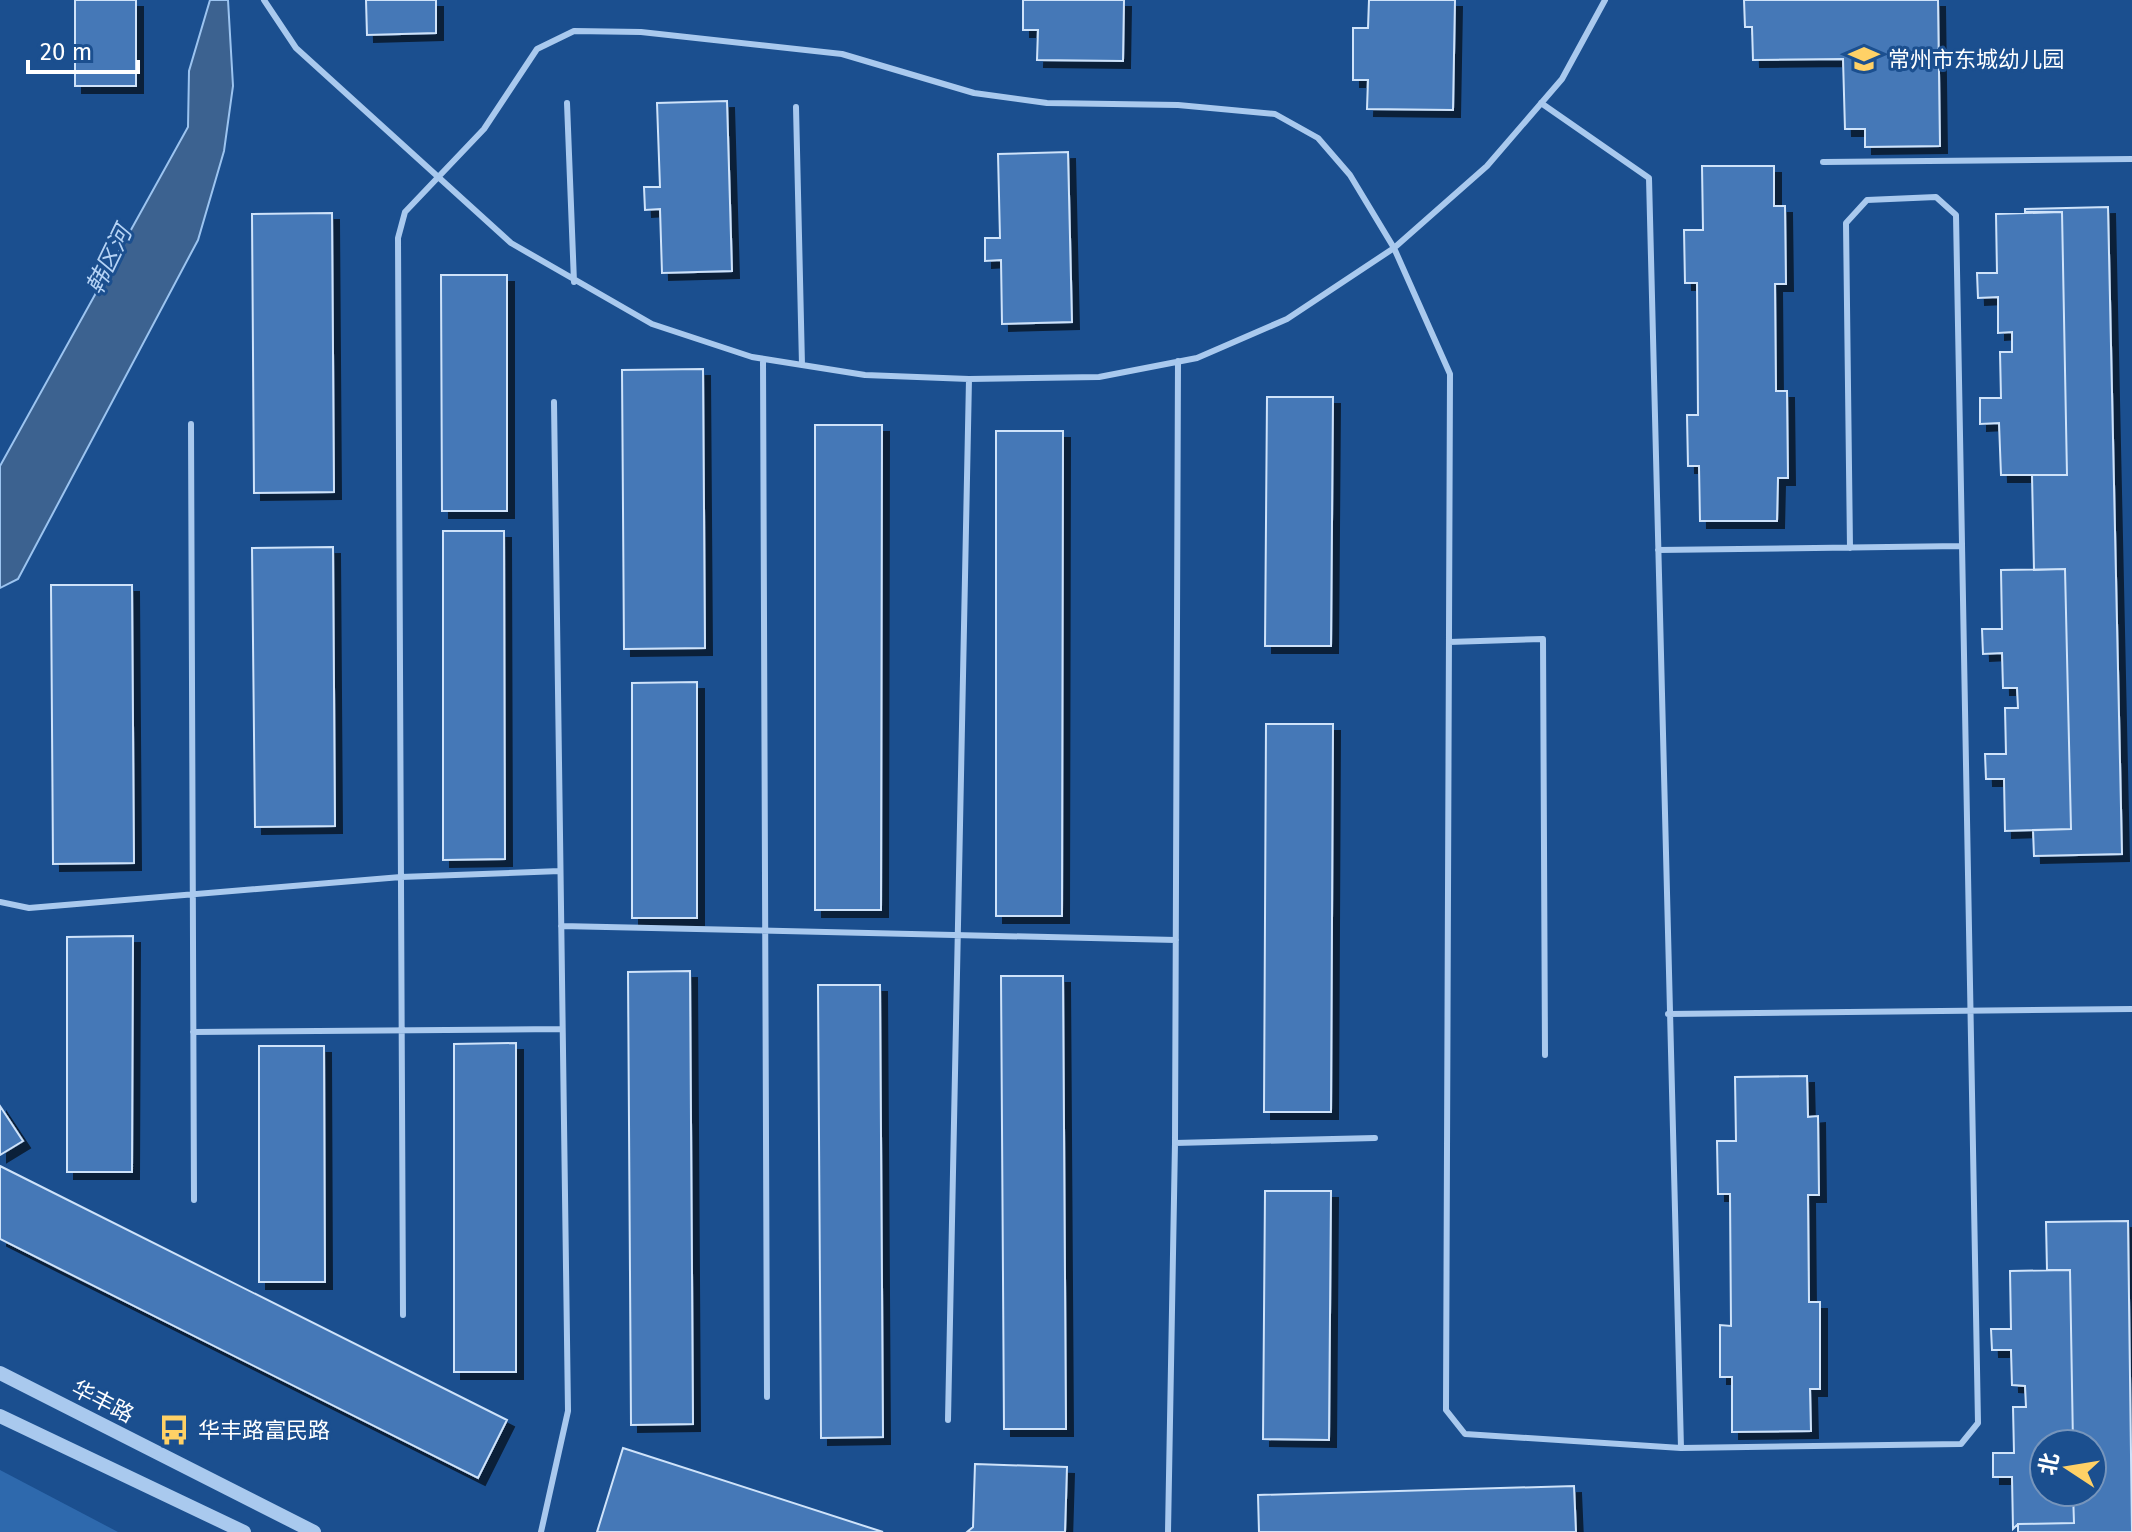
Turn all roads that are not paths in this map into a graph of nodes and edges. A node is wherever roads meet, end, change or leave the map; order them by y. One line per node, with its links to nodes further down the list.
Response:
1 (264, 0): 8 (lane)
2 (1605, 0): 4 (lane)
3 (567, 103): 10 (lane)
4 (1541, 103): 9 (lane); 19 (lane)
5 (796, 107): 13 (lane)
6 (2132, 159): 7 (lane)
7 (1823, 162)
8 (437, 178): 9 (lane); 10 (lane); 22 (lane)
9 (1394, 248): 12 (lane); 20 (lane)
10 (574, 282): 11 (lane)
11 (763, 359): 13 (lane); 26 (lane)
12 (1178, 361): 14 (lane); 28 (lane)
13 (802, 365): 14 (lane)
14 (969, 379): 27 (lane)
15 (554, 402): 21 (lane)
16 (191, 424): 23 (lane)
17 (1961, 546): 18 (lane); 18 (lane); 30 (lane)
18 (1850, 548): 19 (lane)
19 (1658, 550): 31 (lane)
20 (1449, 642): 35 (lane); 44 (lane)
21 (560, 871): 22 (lane); 25 (lane)
22 (401, 877): 23 (lane); 33 (lane)
23 (193, 895): 24 (lane); 34 (lane)
24 (0, 902)
25 (561, 926): 26 (lane); 32 (lane)
26 (765, 930): 27 (lane); 41 (lane)
27 (958, 935): 28 (lane); 43 (lane)
28 (1176, 940): 37 (lane)
29 (2132, 1009): 30 (lane)
30 (1969, 1011): 31 (lane); 44 (lane)
31 (1668, 1014): 44 (lane)
32 (562, 1029): 33 (lane); 47 (lane)
33 (402, 1030): 34 (lane); 39 (lane)
34 (193, 1032): 38 (lane)
35 (1545, 1055)
36 (1375, 1138): 37 (lane)
37 (1175, 1143): 48 (lane)
38 (194, 1200)
39 (403, 1315)
40 (0, 1373): 46 (street, 华丰路)
41 (767, 1397)
42 (0, 1416): 45 (street)
43 (948, 1420)
44 (1681, 1448)
45 (244, 1532)
46 (314, 1532)
47 (541, 1532)
48 (1168, 1532)

